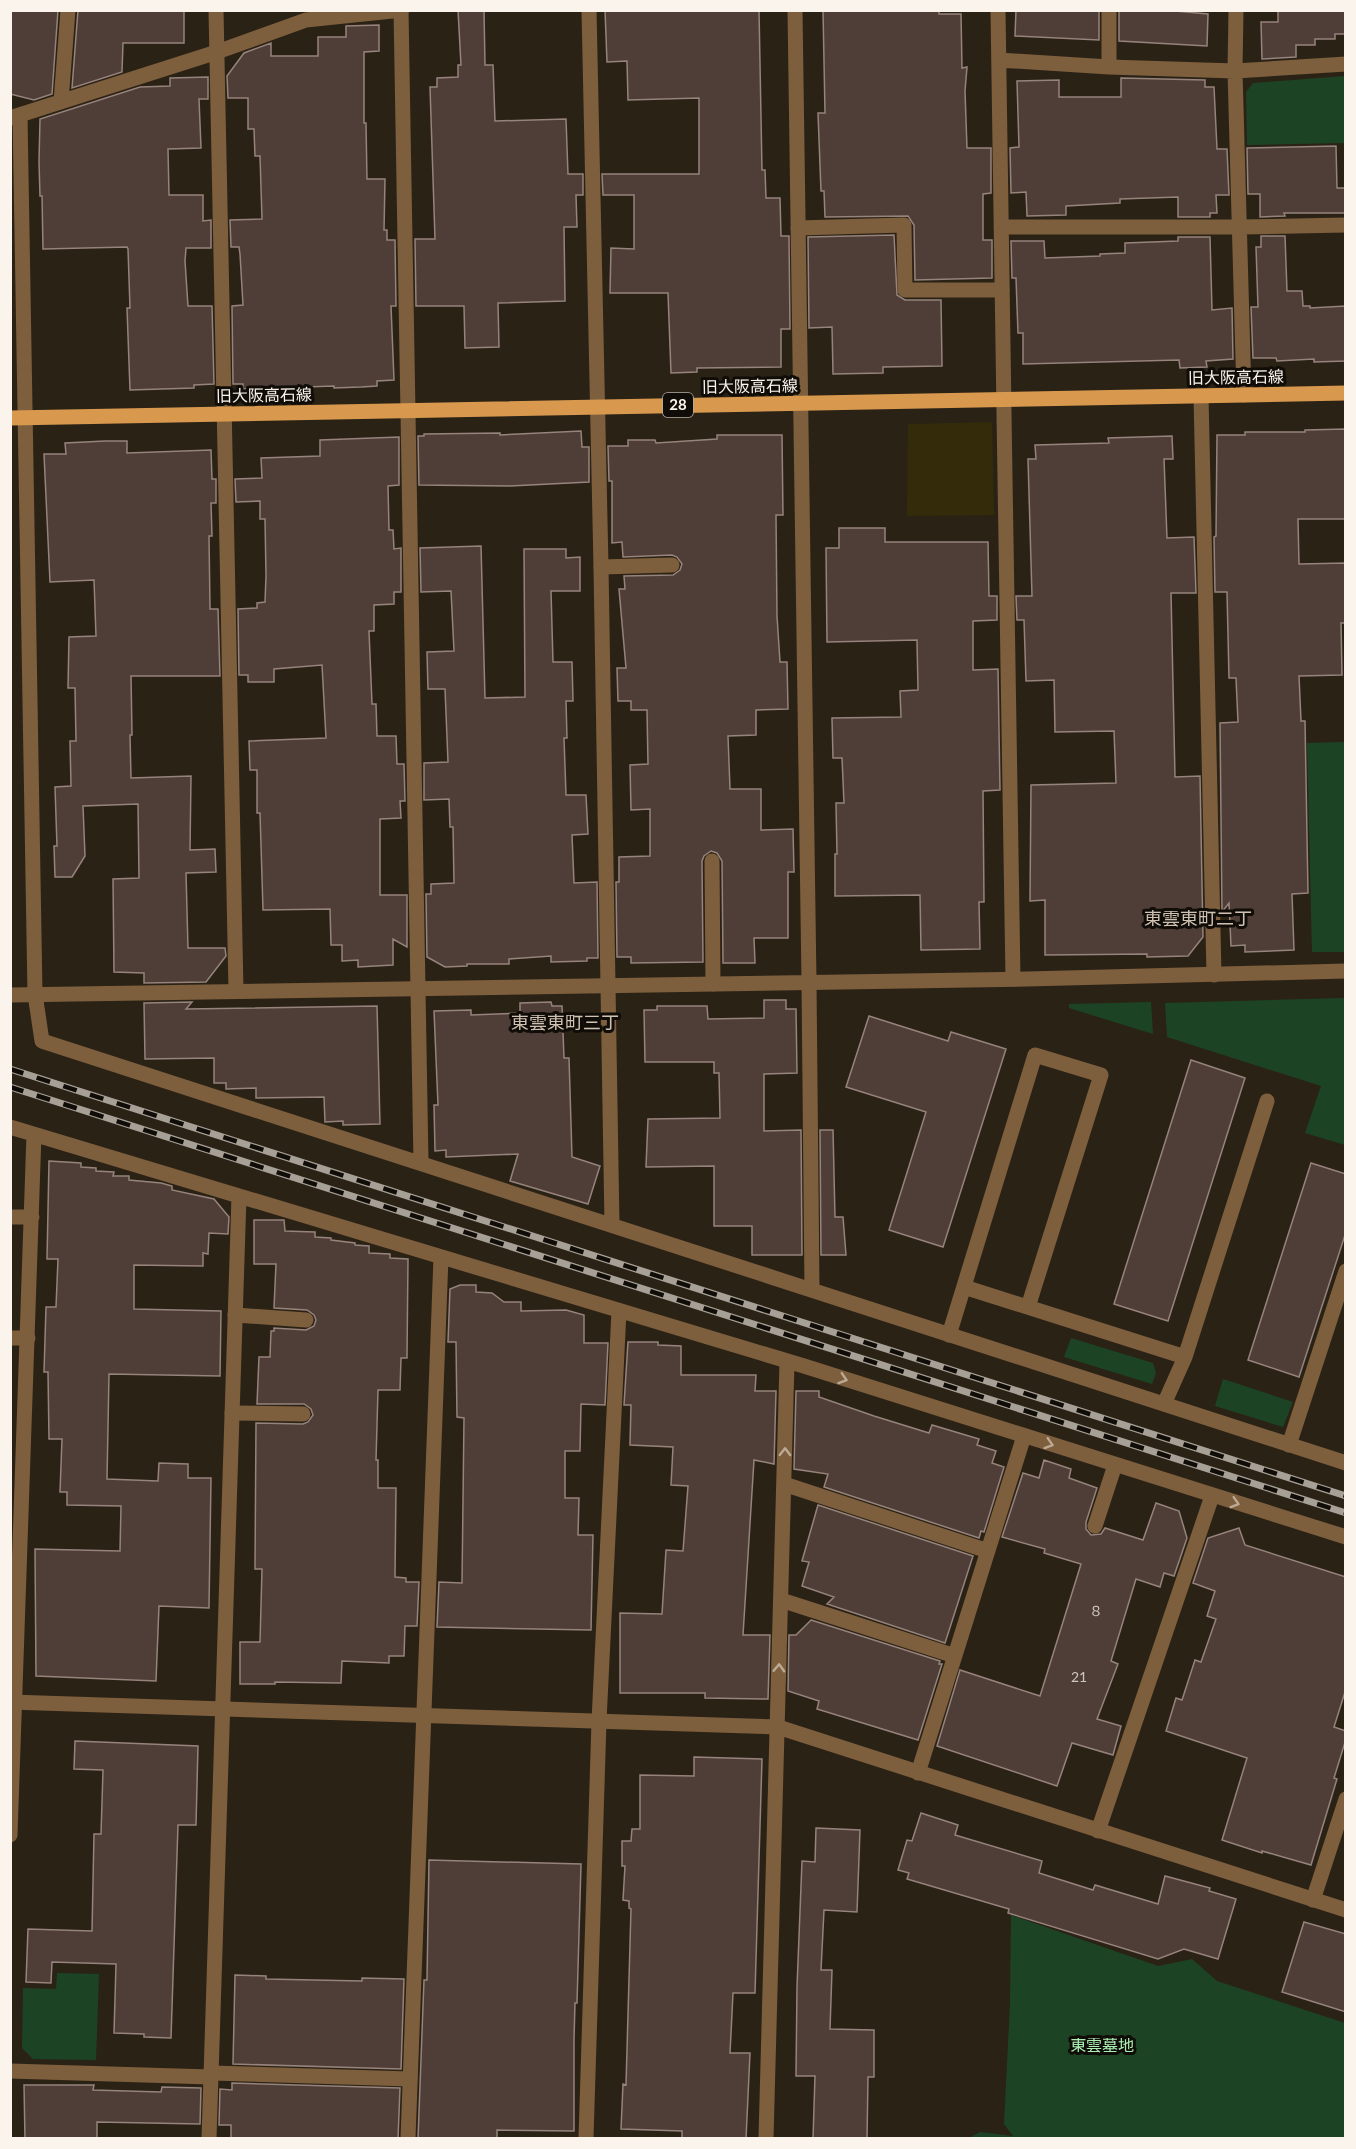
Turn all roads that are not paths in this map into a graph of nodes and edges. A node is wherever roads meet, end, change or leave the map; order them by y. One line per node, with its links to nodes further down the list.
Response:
1 (68, 10): 14 (street)
2 (216, 10): 9 (street)
3 (589, 10): 26 (street)
4 (795, 10): 19 (street)
5 (998, 10): 10 (street)
6 (1109, 10): 12 (street)
7 (1236, 10): 13 (street)
8 (401, 11): 9 (street); 27 (street)
9 (217, 52): 14 (street); 28 (street)
10 (999, 60): 12 (street); 17 (street)
11 (1346, 64): 13 (street)
12 (1109, 67): 13 (street)
13 (1235, 71): 18 (street)
14 (61, 102): 15 (street)
15 (15, 116): 29 (street)
16 (1346, 225): 18 (street)
17 (1001, 226): 18 (street); 20 (street)
18 (1240, 227): 22 (street)
19 (798, 228): 20 (street); 25 (street)
20 (1002, 290): 24 (street)
21 (1346, 393): 22 (main road, 旧大阪高石線 / 28)
22 (1244, 395): 23 (main road, 旧大阪高石線 / 28)
23 (1201, 396): 24 (main road, 旧大阪高石線 / 28); 34 (street)
24 (1003, 399): 25 (main road, 旧大阪高石線 / 28); 35 (street)
25 (801, 403): 26 (main road, 旧大阪高石線 / 28); 36 (street)
26 (597, 407): 27 (main road, 旧大阪高石線 / 28); 31 (street)
27 (408, 410): 28 (main road, 旧大阪高石線 / 28); 39 (street)
28 (225, 414): 29 (main road, 旧大阪高石線 / 28); 40 (street)
29 (18, 418): 41 (street)
30 (672, 565): 31 (street)
31 (601, 567): 38 (street)
32 (712, 861): 37 (street)
33 (1346, 971): 34 (street)
34 (1214, 975): 35 (street)
35 (1012, 980): 36 (street)
36 (808, 982): 37 (street); 54 (street)
37 (713, 984): 38 (street)
38 (607, 985): 39 (street); 50 (street)
39 (418, 988): 40 (street); 46 (street)
40 (236, 991): 41 (street)
41 (34, 994): 42 (street); 46 (street)
42 (10, 995)
43 (1267, 1101): 62 (street)
44 (10, 1127): 45 (street)
45 (34, 1134): 47 (street); 49 (street)
46 (421, 1164): 50 (street)
47 (239, 1196): 51 (street); 57 (street)
48 (10, 1217): 49 (street)
49 (32, 1217): 61 (street)
50 (612, 1225): 54 (street)
51 (441, 1257): 56 (street); 80 (street)
52 (1346, 1272): 68 (street)
53 (964, 1287): 55 (street); 55 (street); 59 (street)
54 (812, 1290): 59 (street)
55 (1028, 1307): 62 (street)
56 (619, 1311): 63 (street); 81 (street)
57 (235, 1315): 58 (street); 65 (street)
58 (306, 1320)
59 (949, 1335): 64 (street)
60 (10, 1338): 61 (street)
61 (28, 1338): 78 (street)
62 (1185, 1357): 64 (street)
63 (787, 1362): 67 (street, one-way to 67); 71 (street, one-way to 63)
64 (1164, 1404): 68 (street)
65 (232, 1413): 66 (street); 79 (street)
66 (303, 1414)
67 (1024, 1436): 70 (street, one-way to 70); 75 (street)
68 (1289, 1445): 69 (street)
69 (1346, 1463)
70 (1115, 1465): 72 (street); 73 (street)
71 (784, 1484): 75 (street); 76 (street)
72 (1212, 1496): 74 (street, one-way to 74); 85 (street)
73 (1095, 1527)
74 (1346, 1537)
75 (988, 1551): 77 (street)
76 (781, 1600): 77 (street); 82 (street, one-way to 76)
77 (955, 1656): 83 (street)
78 (13, 1702): 79 (street); 86 (street)
79 (223, 1709): 80 (street); 90 (street)
80 (424, 1715): 81 (street); 91 (street)
81 (599, 1721): 82 (street); 94 (street)
82 (778, 1727): 83 (street); 95 (street)
83 (918, 1773): 85 (street)
84 (1346, 1798): 87 (street)
85 (1098, 1831): 87 (street)
86 (10, 1835)
87 (1313, 1900): 88 (street)
88 (1346, 1910)
89 (10, 2071): 90 (street)
90 (211, 2075): 91 (street); 92 (street)
91 (410, 2079): 93 (street)
92 (209, 2139)
93 (408, 2139)
94 (586, 2139)
95 (766, 2139)

